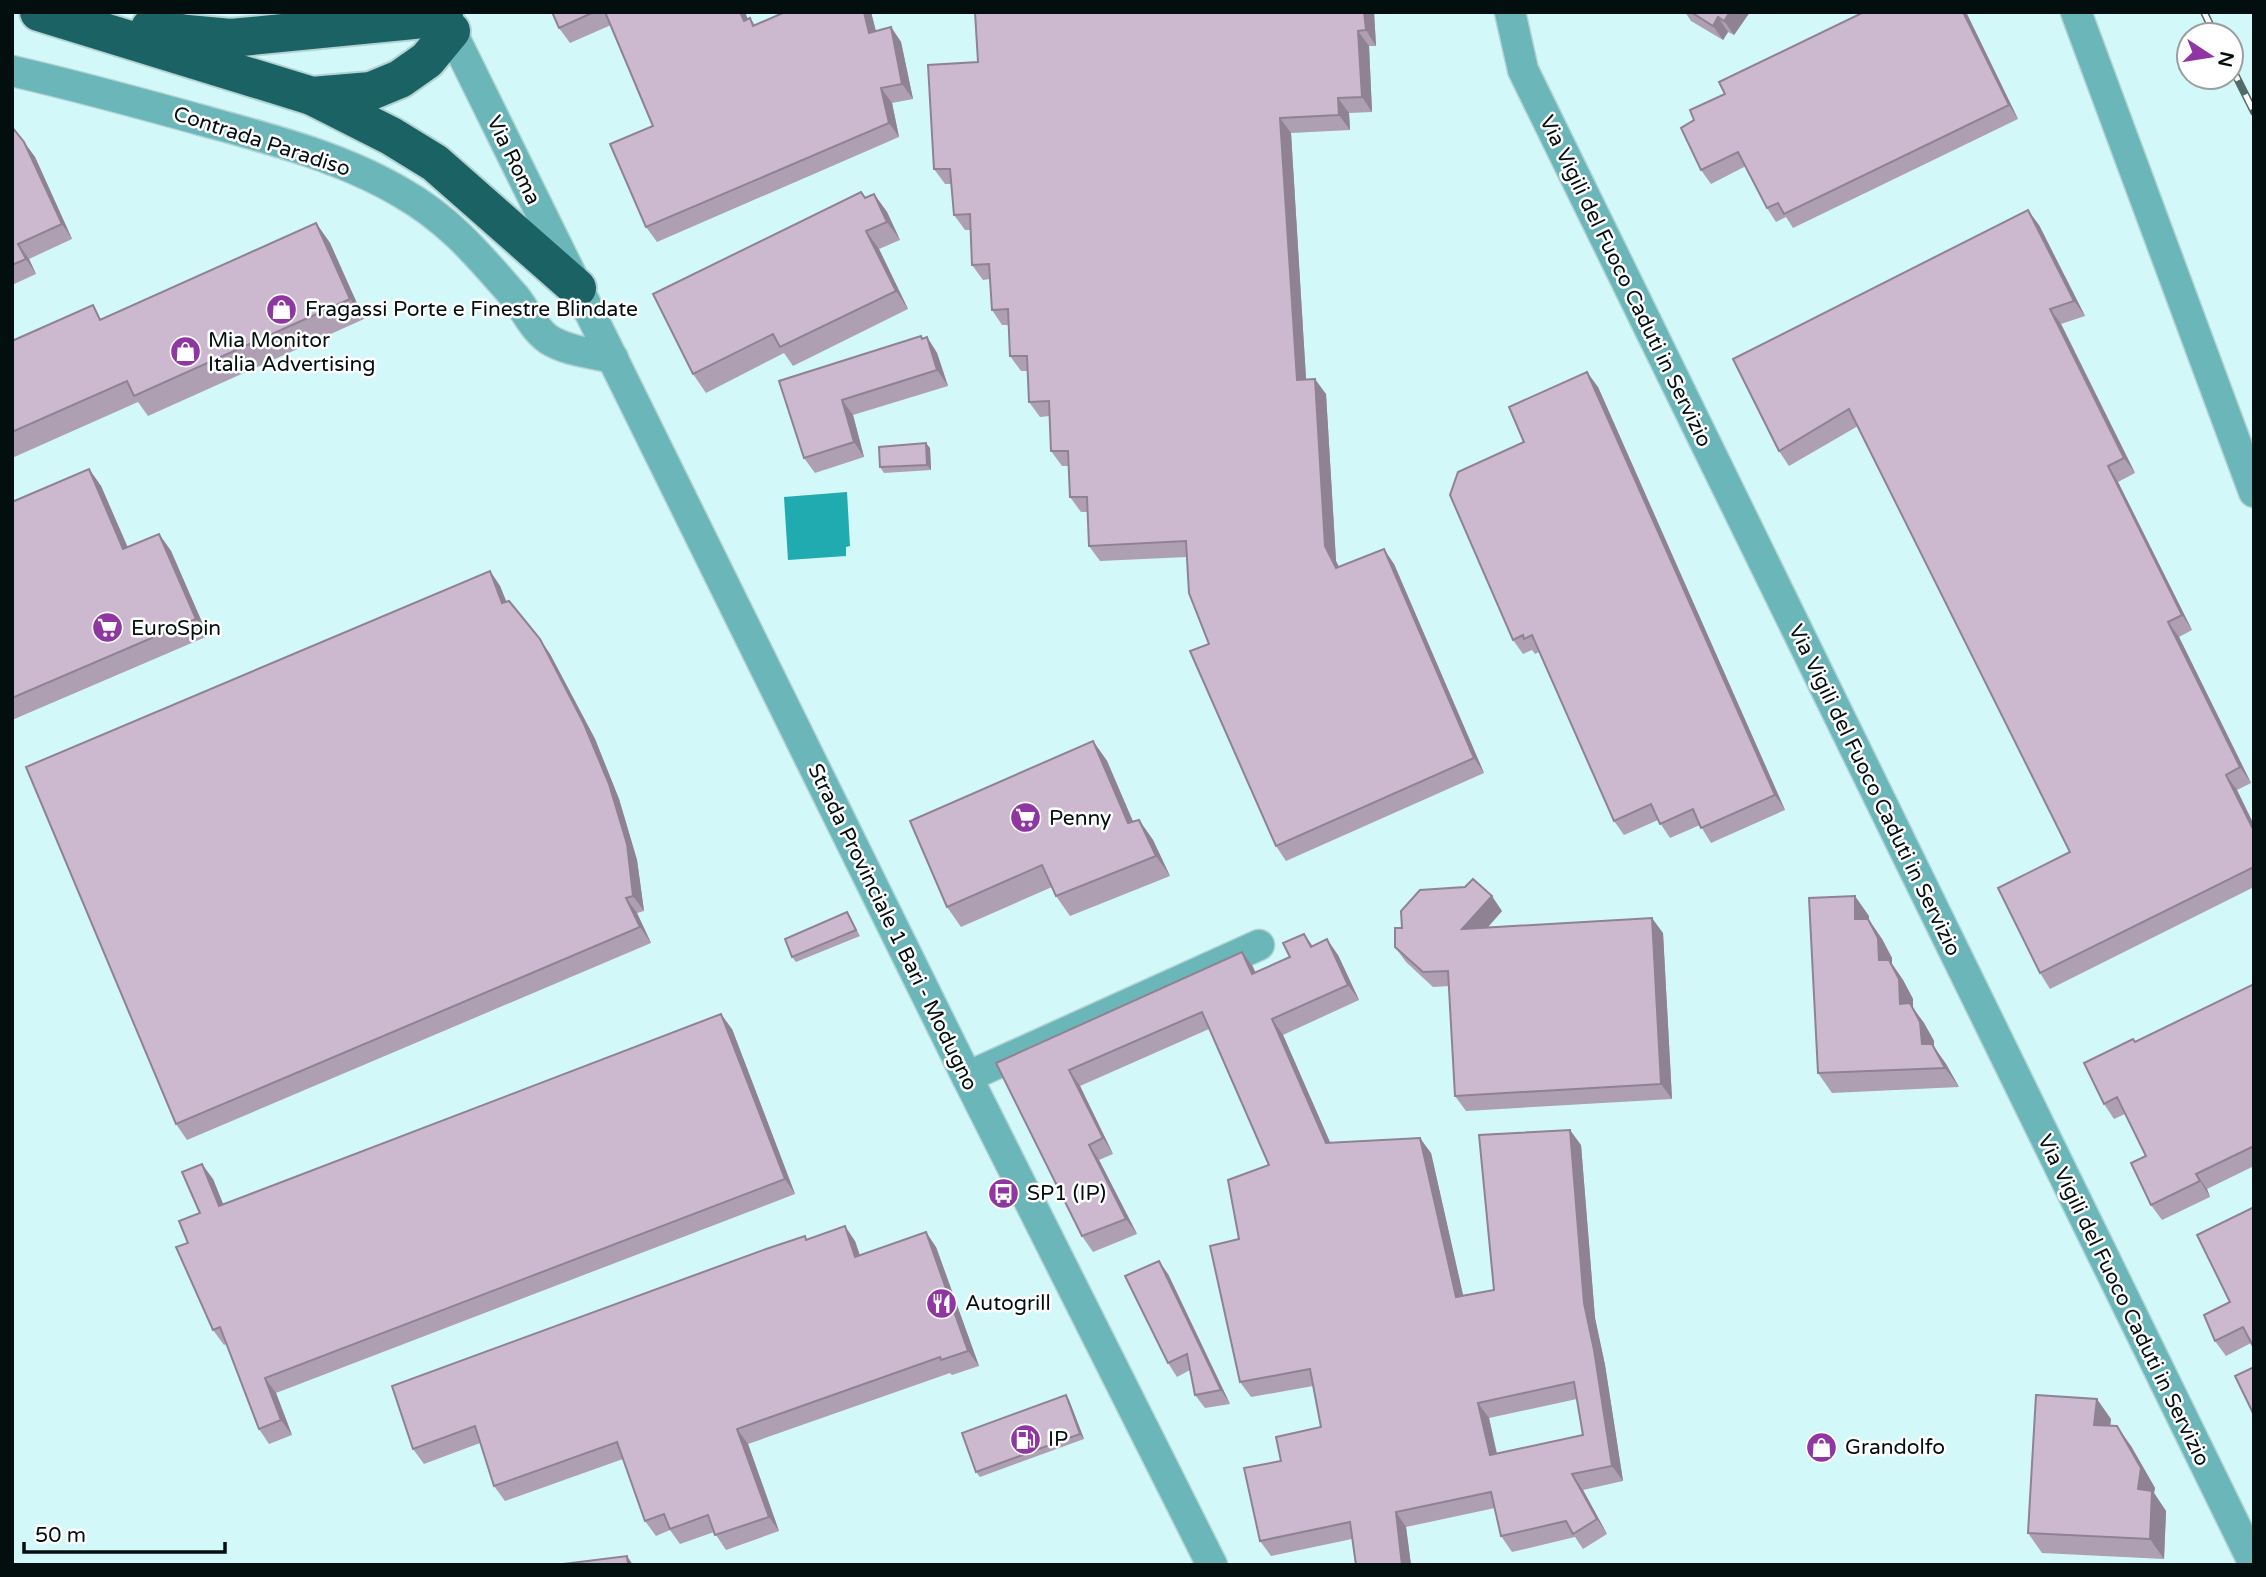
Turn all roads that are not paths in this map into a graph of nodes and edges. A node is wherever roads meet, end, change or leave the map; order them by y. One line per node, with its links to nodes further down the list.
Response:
1 (39, 12): 8 (highway)
2 (80, 12): 5 (highway)
3 (1510, 12): 14 (street, Via Vigili del Fuoco Caduti in Servizio)
4 (2076, 12): 11 (street)
5 (271, 23): 6 (highway)
6 (447, 24): 8 (highway); 9 (street, Via Roma)
7 (12, 71): 10 (street, Contrada Paradiso)
8 (312, 96): 9 (highway)
9 (578, 288): 10 (street, Strada Provinciale 1 Bari - Modugno)
10 (613, 358): 13 (street, Strada Provinciale 1 Bari - Modugno)
11 (2254, 492)
12 (1259, 945): 13 (street)
13 (967, 1077): 15 (street, Strada Provinciale 1 Bari - Modugno)
14 (2254, 1564)
15 (1212, 1565)

